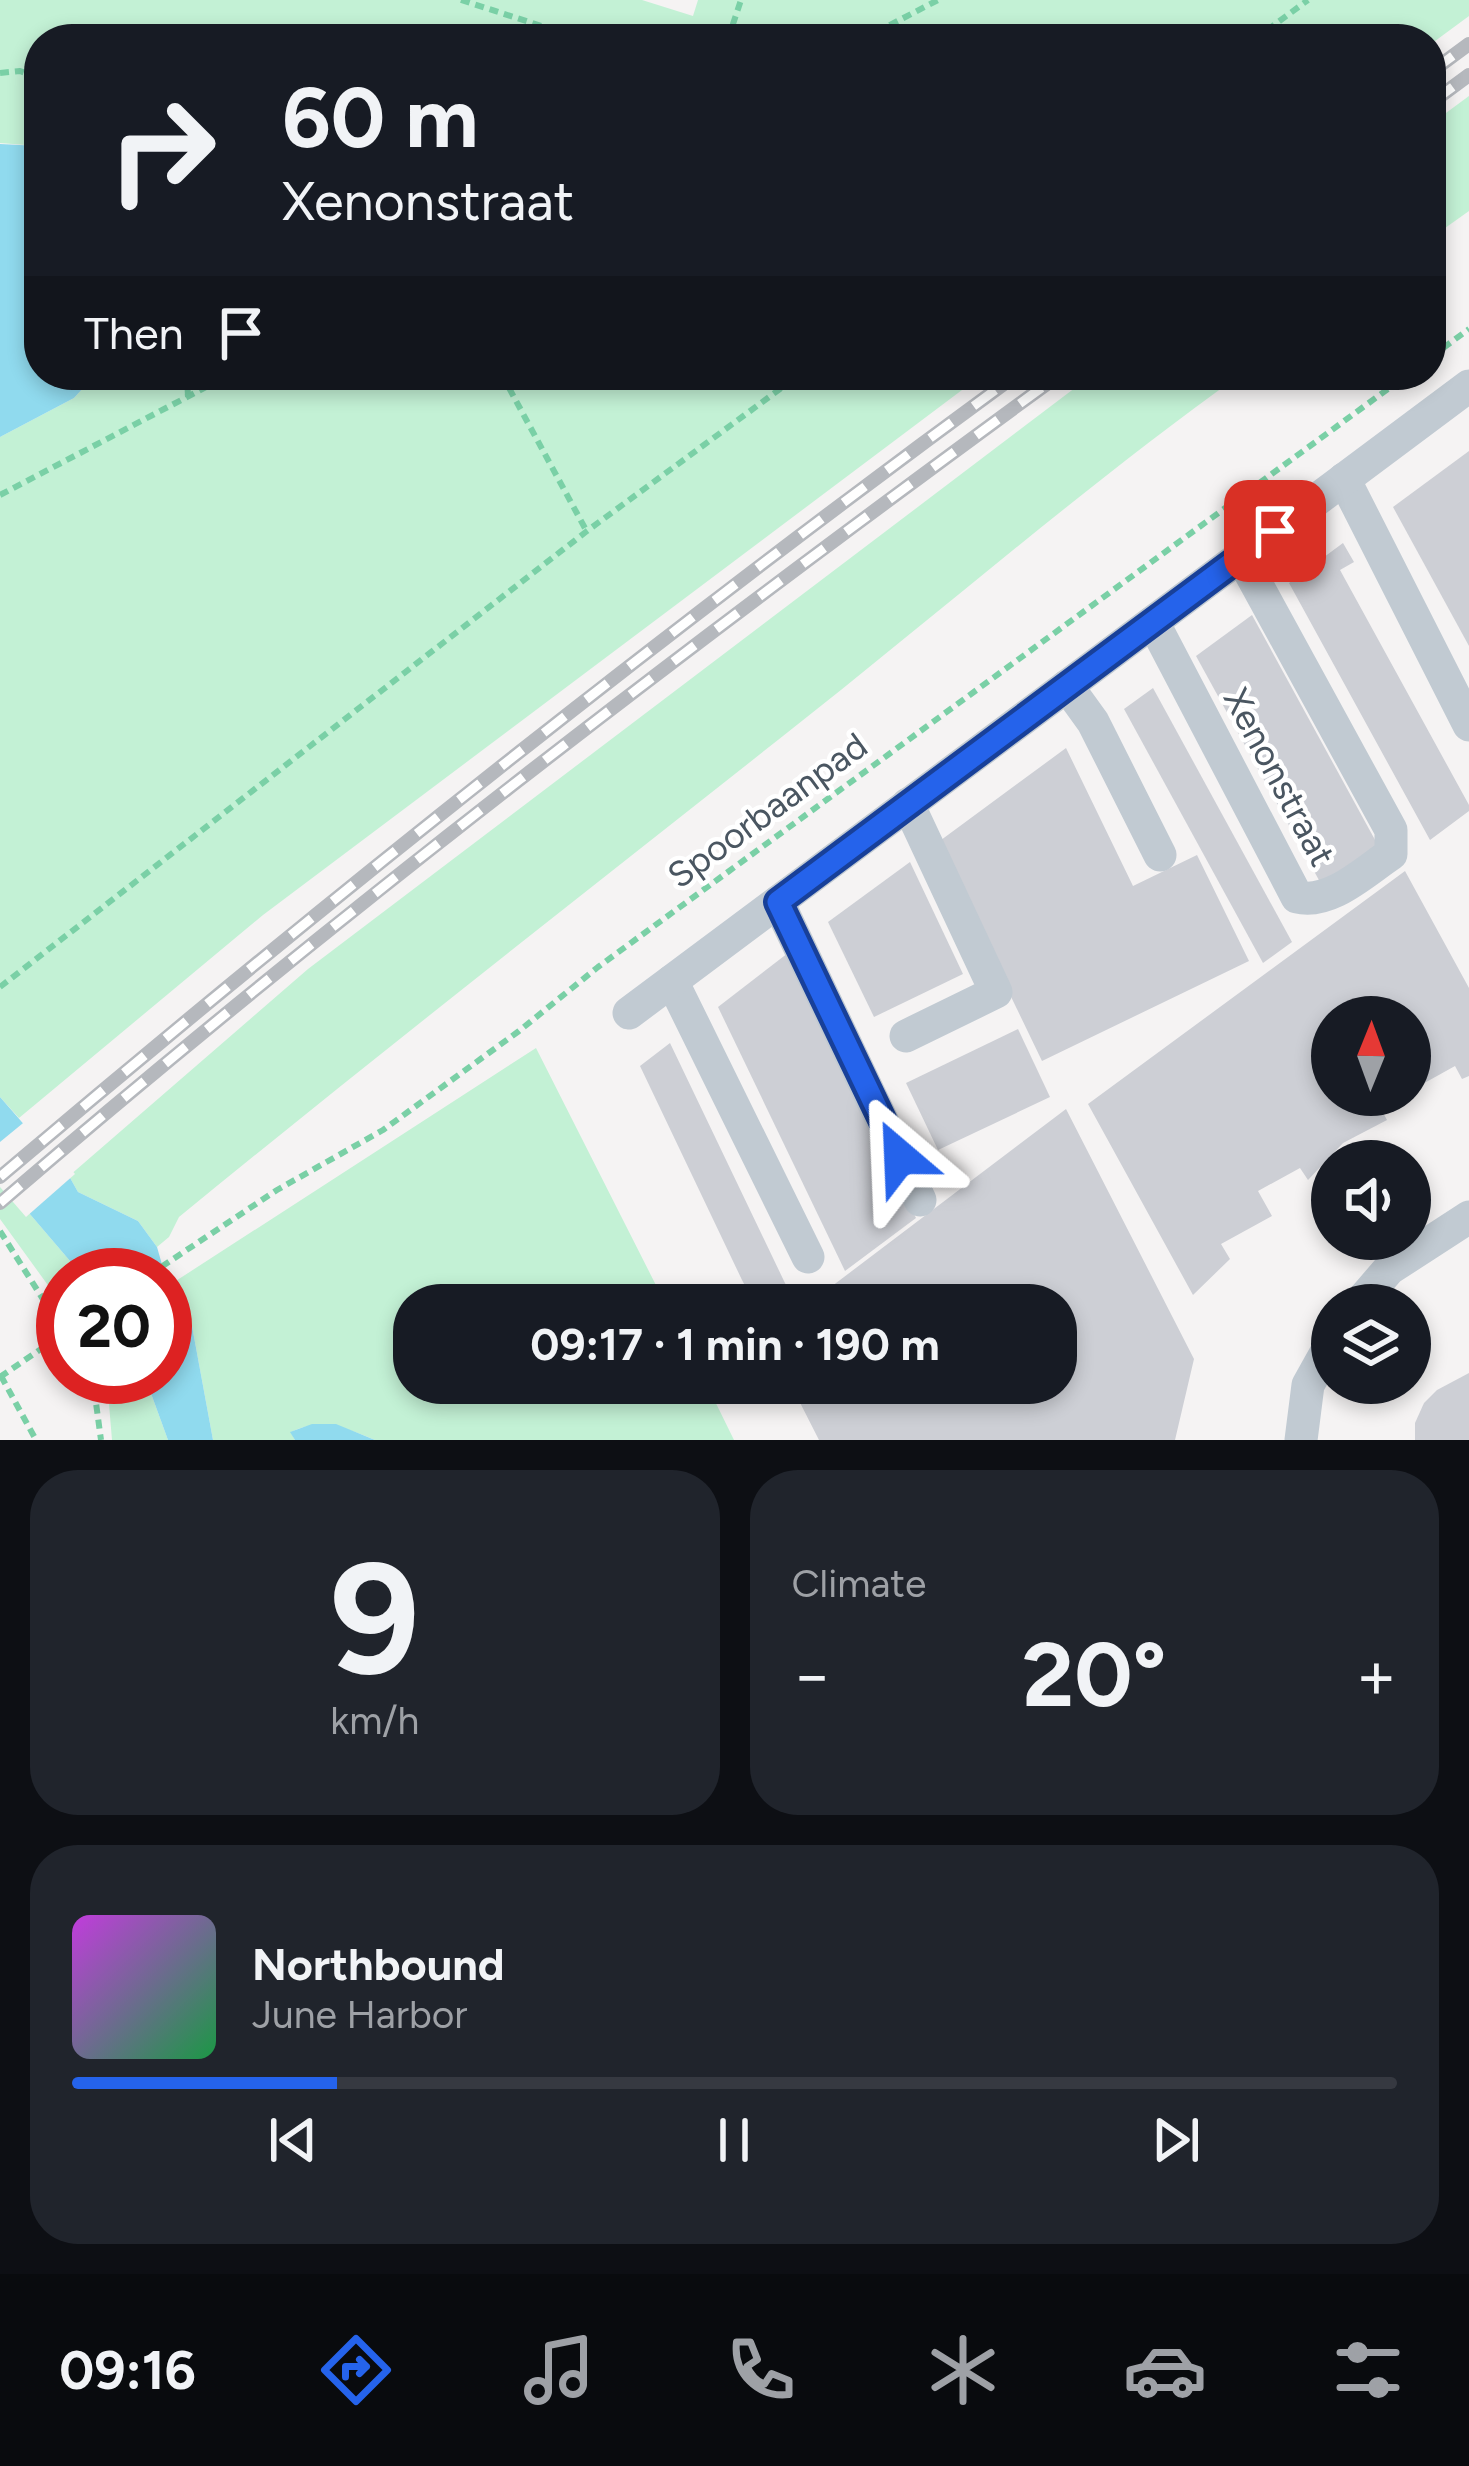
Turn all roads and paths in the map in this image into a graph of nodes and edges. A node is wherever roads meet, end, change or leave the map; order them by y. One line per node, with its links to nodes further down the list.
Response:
1 (460, 0): 4 (path)
2 (938, 0): 5 (path)
3 (1308, 0): 6 (path)
4 (535, 24)
5 (892, 24)
6 (1275, 24)
7 (1469, 386): 14 (street)
8 (188, 390): 13 (path)
9 (201, 390): 13 (path)
10 (510, 390): 16 (path)
11 (779, 390): 16 (path)
12 (1387, 390): 31 (path, Spoorbaanpad)
13 (188, 397): 15 (path)
14 (1344, 479): 17 (street); 20 (street)
15 (0, 495)
16 (587, 531): 25 (path)
17 (1241, 556): 18 (street); 18 (street, Xenonstraat)
18 (1153, 622): 19 (street)
19 (1067, 686): 21 (street); 22 (street)
20 (1469, 725)
21 (908, 804): 23 (street); 27 (street)
22 (1160, 855)
23 (778, 902): 24 (street); 28 (street)
24 (672, 982): 26 (street); 32 (street)
25 (0, 987)
26 (629, 1013)
27 (906, 1036)
28 (920, 1200)
29 (1469, 1217): 33 (street)
30 (0, 1231): 34 (path)
31 (187, 1248)
32 (808, 1257)
33 (1376, 1284)
34 (36, 1289)
35 (36, 1351): 36 (path)
36 (1, 1376): 39 (path)
37 (1311, 1380): 41 (street)
38 (96, 1404): 40 (path)
39 (36, 1440)
40 (101, 1440)
41 (1301, 1440)

